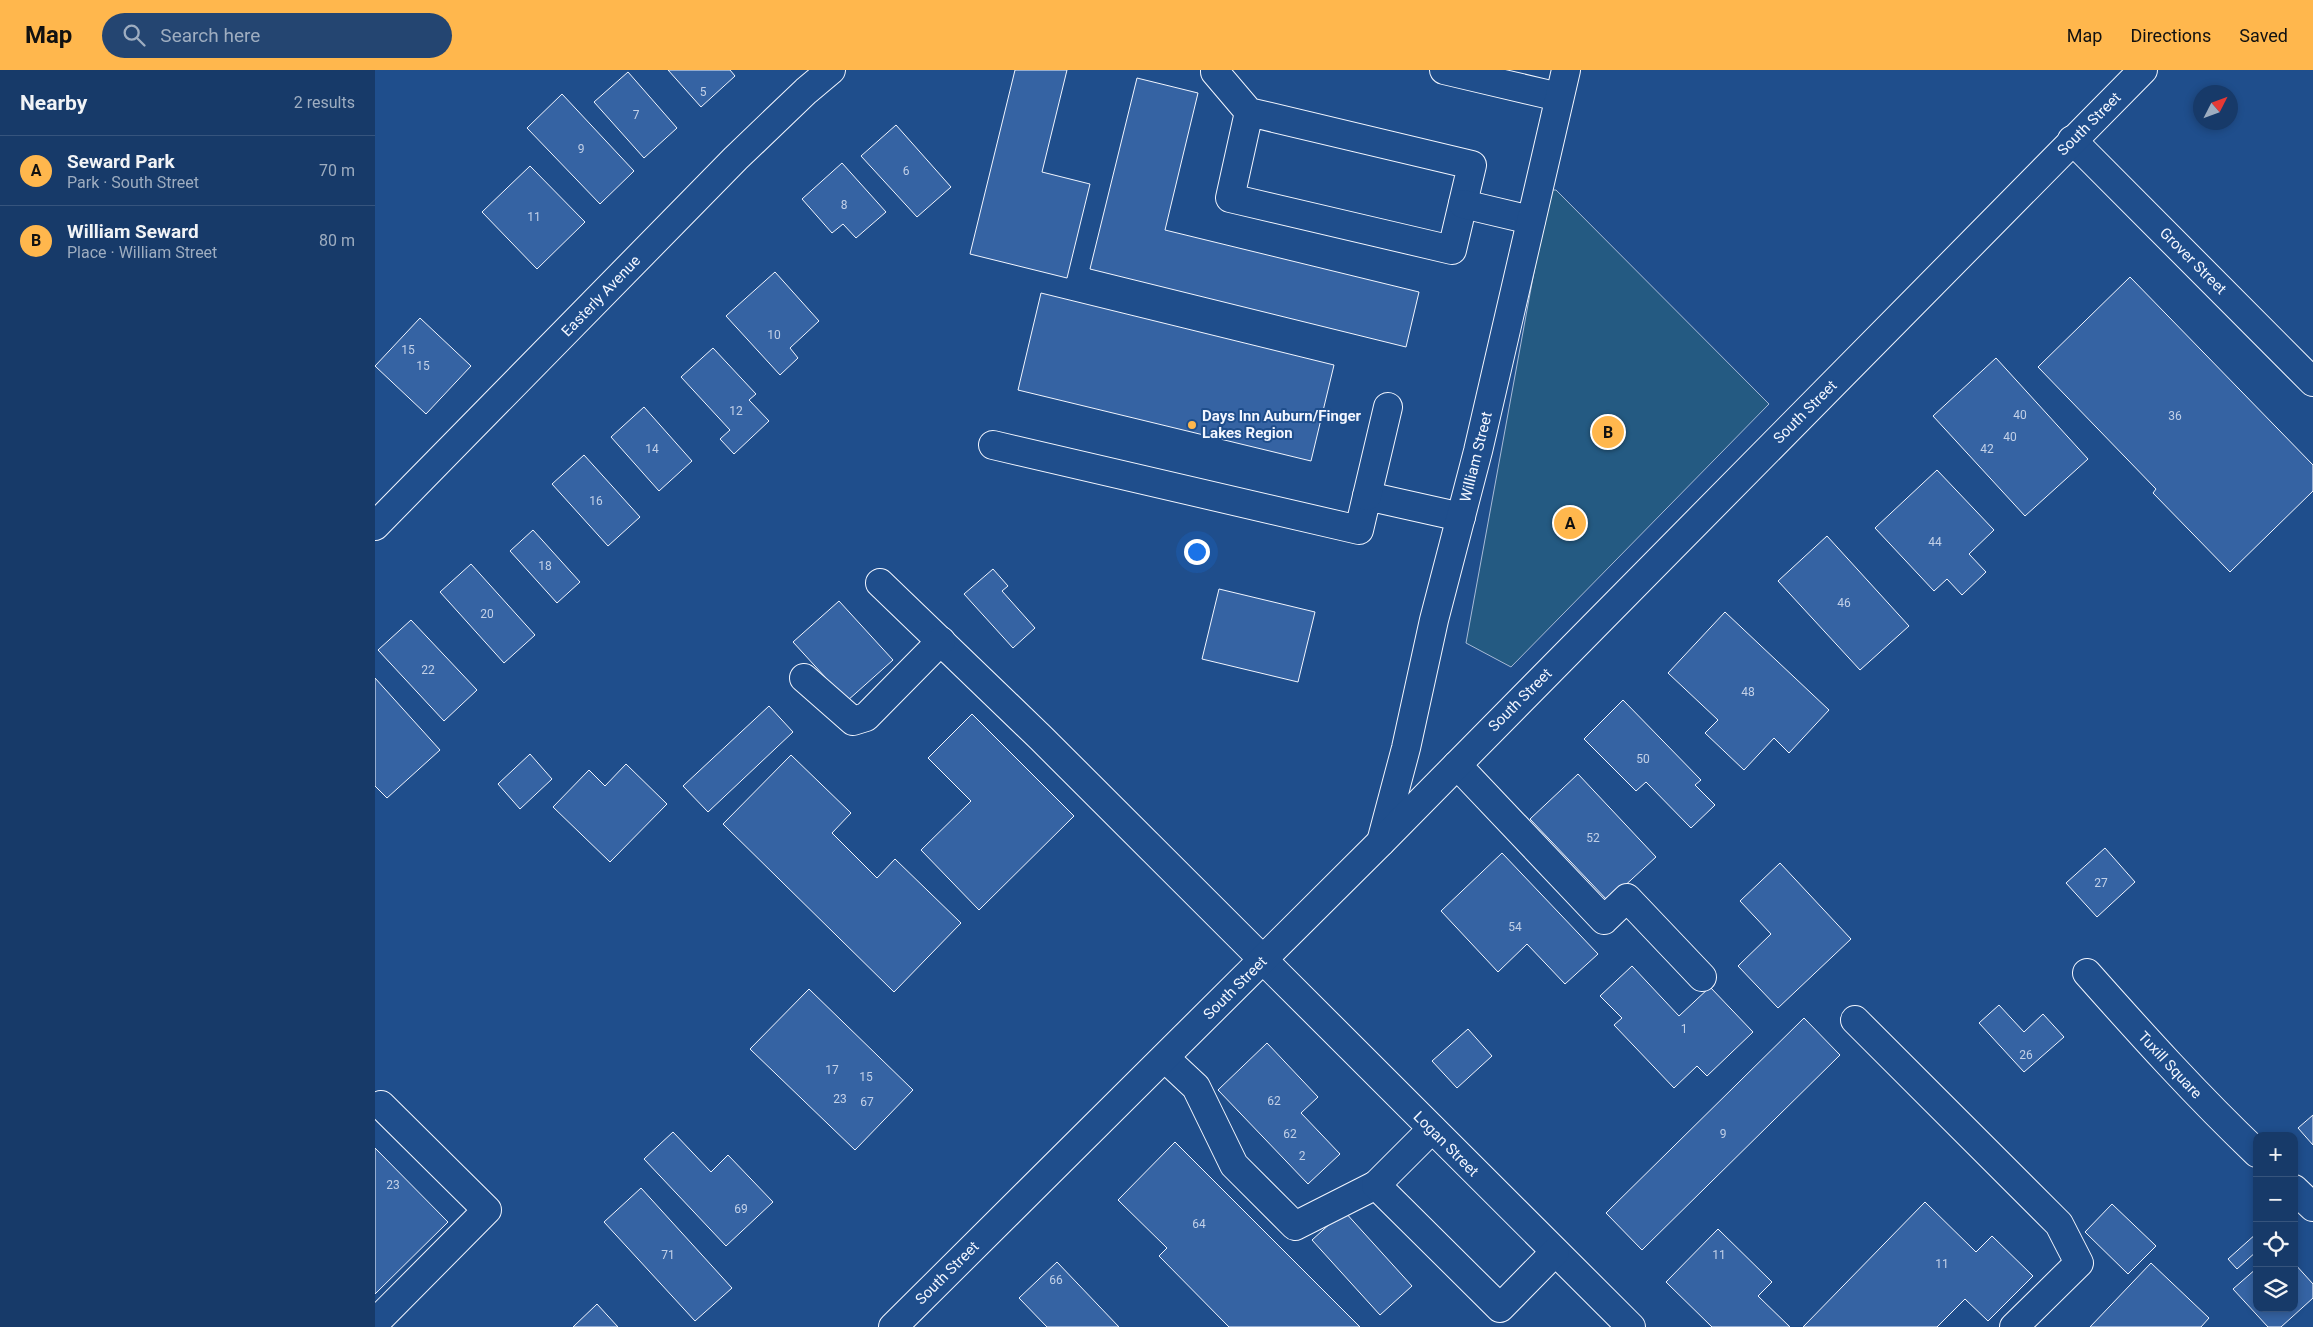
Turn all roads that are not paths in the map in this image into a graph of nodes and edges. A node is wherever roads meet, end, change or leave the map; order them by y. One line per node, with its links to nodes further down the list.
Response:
1 (831, 70): 16 (street, Easterly Avenue)
2 (1215, 70): 7 (street)
3 (1444, 70): 6 (street)
4 (1566, 70): 6 (street, William Street)
5 (2143, 70): 8 (street, South Street)
6 (1559, 97): 10 (street, William Street)
7 (1249, 112): 9 (street); 9 (street)
8 (2072, 140): 11 (street, Grover Street); 20 (street, South Street)
9 (1463, 204): 10 (street)
10 (1531, 220): 15 (street, William Street)
11 (2313, 382)
12 (1388, 408): 14 (street)
13 (993, 445): 14 (street)
14 (1367, 496): 15 (street)
15 (1461, 517): 21 (street, William Street)
16 (375, 526)
17 (880, 583): 18 (street, Logan Street)
18 (941, 641): 19 (street); 22 (street, Logan Street)
19 (804, 678)
20 (1457, 765): 21 (street, South Street); 24 (street)
21 (1381, 842): 22 (street, South Street)
22 (1264, 959): 26 (street, South Street); 28 (street, Logan Street)
23 (2087, 973): 29 (street, Tuxill Square)
24 (1702, 977)
25 (1855, 1020): 37 (street)
26 (1165, 1058): 30 (street); 35 (street, South Street)
27 (381, 1105): 34 (street)
28 (1432, 1129): 30 (street); 33 (street, Logan Street)
29 (2253, 1149)
30 (1376, 1185): 33 (street)
31 (2298, 1193): 32 (street)
32 (2313, 1207)
33 (1555, 1252): 36 (street, Logan Street)
34 (375, 1323)
35 (893, 1327)
36 (1631, 1327)
37 (2014, 1327)

